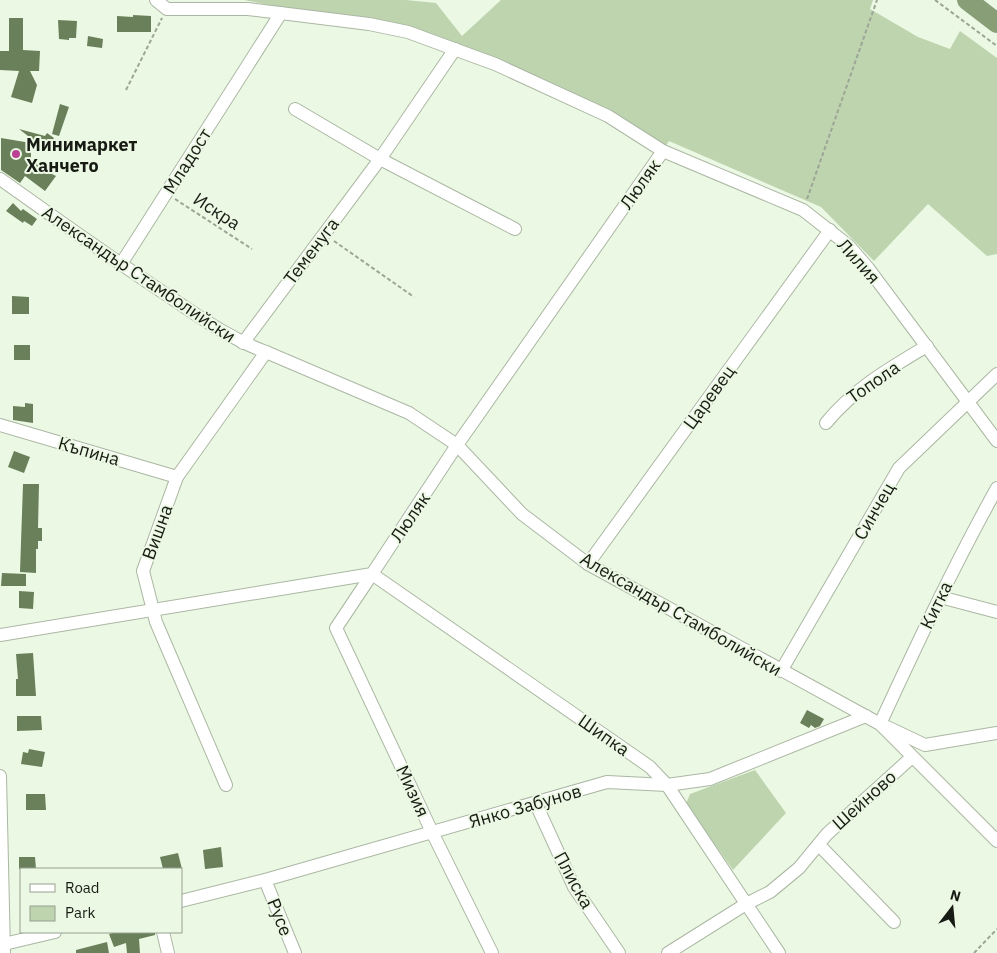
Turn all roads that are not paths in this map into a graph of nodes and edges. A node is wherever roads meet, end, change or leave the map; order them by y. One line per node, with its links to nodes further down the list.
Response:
1 (156, 0): 2 (street, Лилия)
2 (281, 14): 3 (street, Лилия); 10 (street, Младост)
3 (455, 49): 5 (street, Лилия); 6 (street, Теменуга)
4 (295, 109): 6 (street)
5 (663, 151): 9 (street, Лилия); 19 (street, Люляк)
6 (380, 159): 8 (street); 11 (street, Теменуга)
7 (0, 179): 10 (street, Александър Стамболийски)
8 (516, 229)
9 (830, 230): 12 (street, Лилия); 22 (street, Царевец)
10 (121, 264): 11 (street, Александър Стамболийски)
11 (243, 343): 13 (street, Александър Стамболийски)
12 (926, 346): 15 (street, Лилия); 16 (street, Топола)
13 (266, 352): 19 (street, Александър Стамболийски); 20 (street, Вишна)
14 (997, 374): 15 (street, Синчец)
15 (968, 403): 18 (street, Лилия); 29 (street, Синчец)
16 (826, 423)
17 (0, 425): 20 (street, Къпина)
18 (997, 441)
19 (457, 445): 22 (street, Александър Стамболийски); 23 (street, Люляк)
20 (177, 477): 25 (street, Вишна)
21 (997, 488): 24 (street, Китка)
22 (588, 564): 29 (street, Александър Стамболийски)
23 (372, 574): 25 (street); 27 (street, Люляк); 36 (street, Шипка)
24 (940, 597): 26 (street); 31 (street, Китка)
25 (153, 609): 28 (street); 35 (street, Вишна)
26 (997, 612)
27 (336, 628): 38 (street, Мизия)
28 (0, 635)
29 (781, 671): 30 (street, Александър Стамболийски)
30 (866, 716): 31 (street, Александър Стамболийски); 36 (street, Янко Забунов)
31 (880, 724): 32 (street); 33 (street, Александър Стамболийски)
32 (997, 733)
33 (912, 757): 39 (street, Александър Стамболийски); 40 (street, Шейново)
34 (0, 776): 47 (street)
35 (226, 785)
36 (667, 785): 37 (street, Янко Забунов); 43 (street, Шипка)
37 (536, 804): 38 (street, Янко Забунов); 51 (street, Плиска)
38 (432, 832): 41 (street, Янко Забунов); 50 (street, Мизия)
39 (997, 841)
40 (819, 845): 43 (street, Шейново); 44 (street)
41 (265, 880): 42 (street, Янко Забунов); 49 (street, Русе)
42 (182, 901)
43 (746, 904): 52 (street); 53 (street, Шипка)
44 (894, 922)
45 (51, 933): 47 (street)
46 (163, 933): 48 (street)
47 (2, 947)
48 (168, 953)
49 (295, 953)
50 (492, 953)
51 (619, 953)
52 (668, 953)
53 (779, 953)

